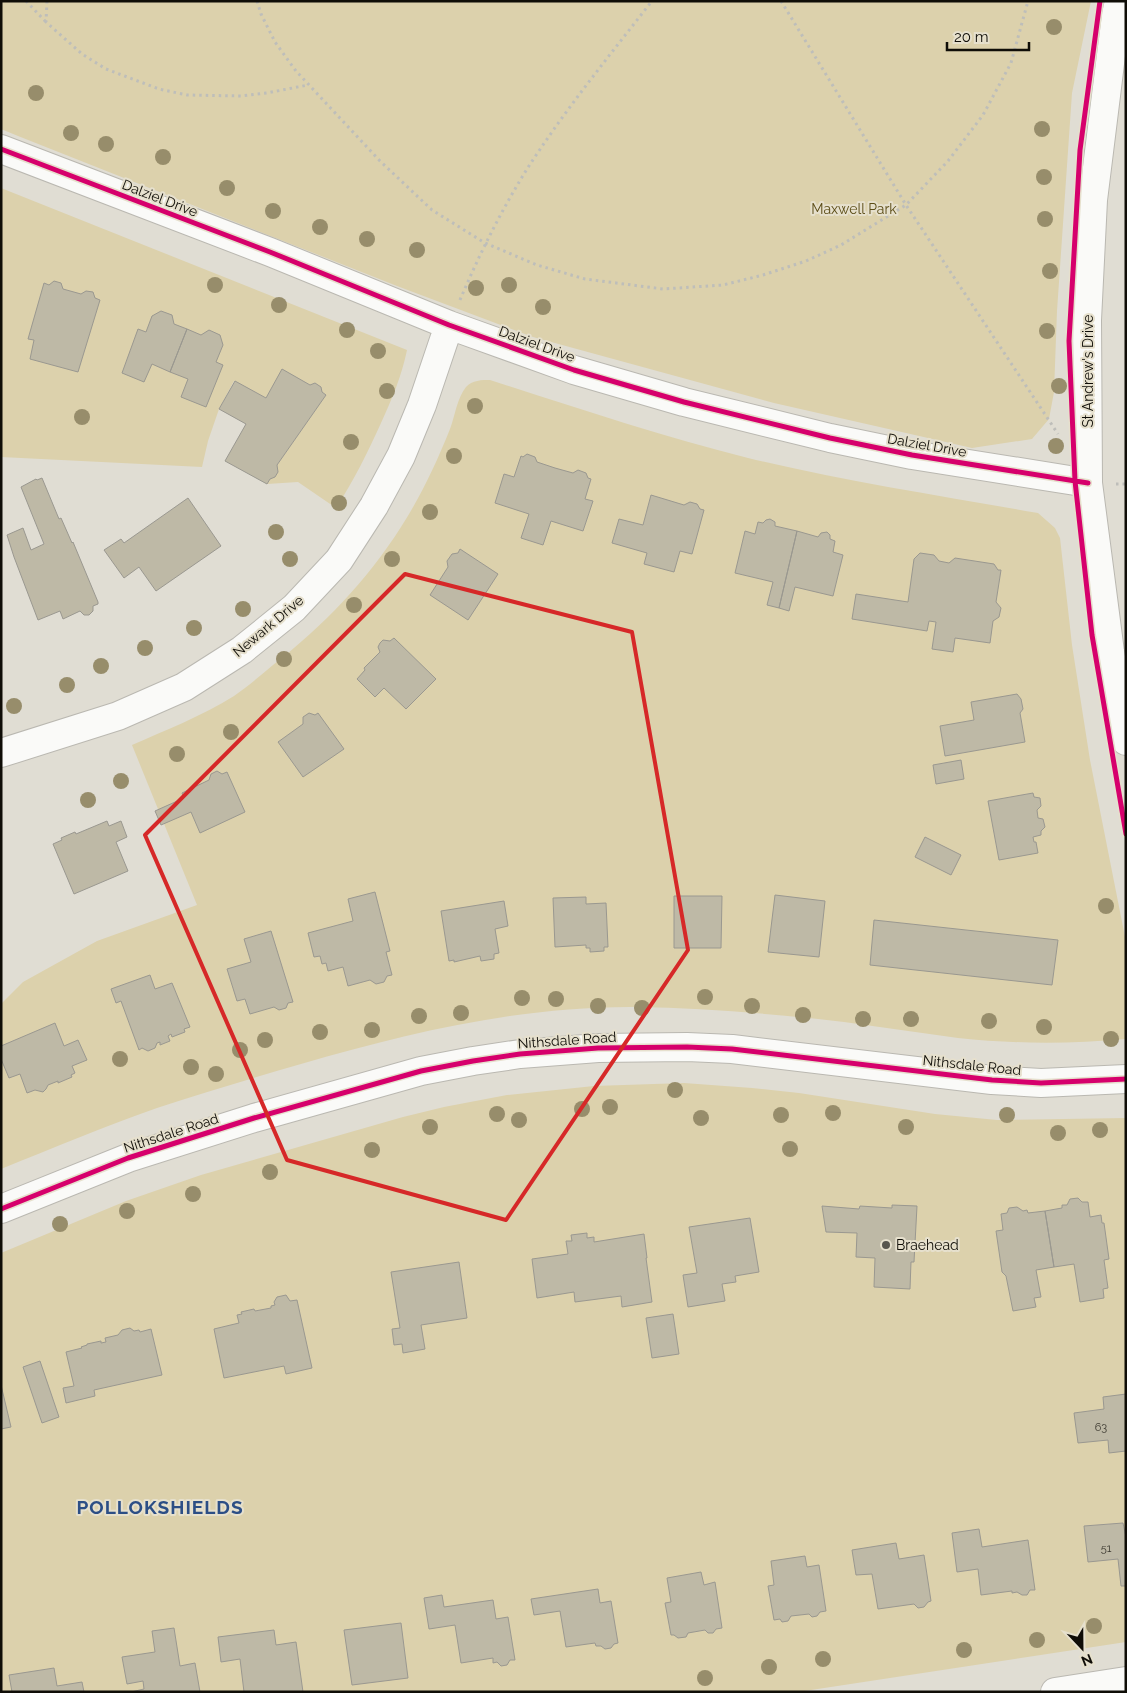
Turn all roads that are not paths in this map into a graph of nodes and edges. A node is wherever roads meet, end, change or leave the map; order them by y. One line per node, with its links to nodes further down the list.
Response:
1 (1120, 11): 4 (street, St Andrew's Drive)
2 (1, 149): 3 (street, Dalziel Drive)
3 (449, 325): 4 (street, Dalziel Drive); 6 (street, Newark Drive)
4 (1088, 483): 5 (street, St Andrew's Drive)
5 (1126, 741)
6 (1, 753)
7 (1126, 1079): 8 (street, Nithsdale Road)
8 (1, 1210)
9 (1126, 1681): 10 (street)
10 (1054, 1692)

